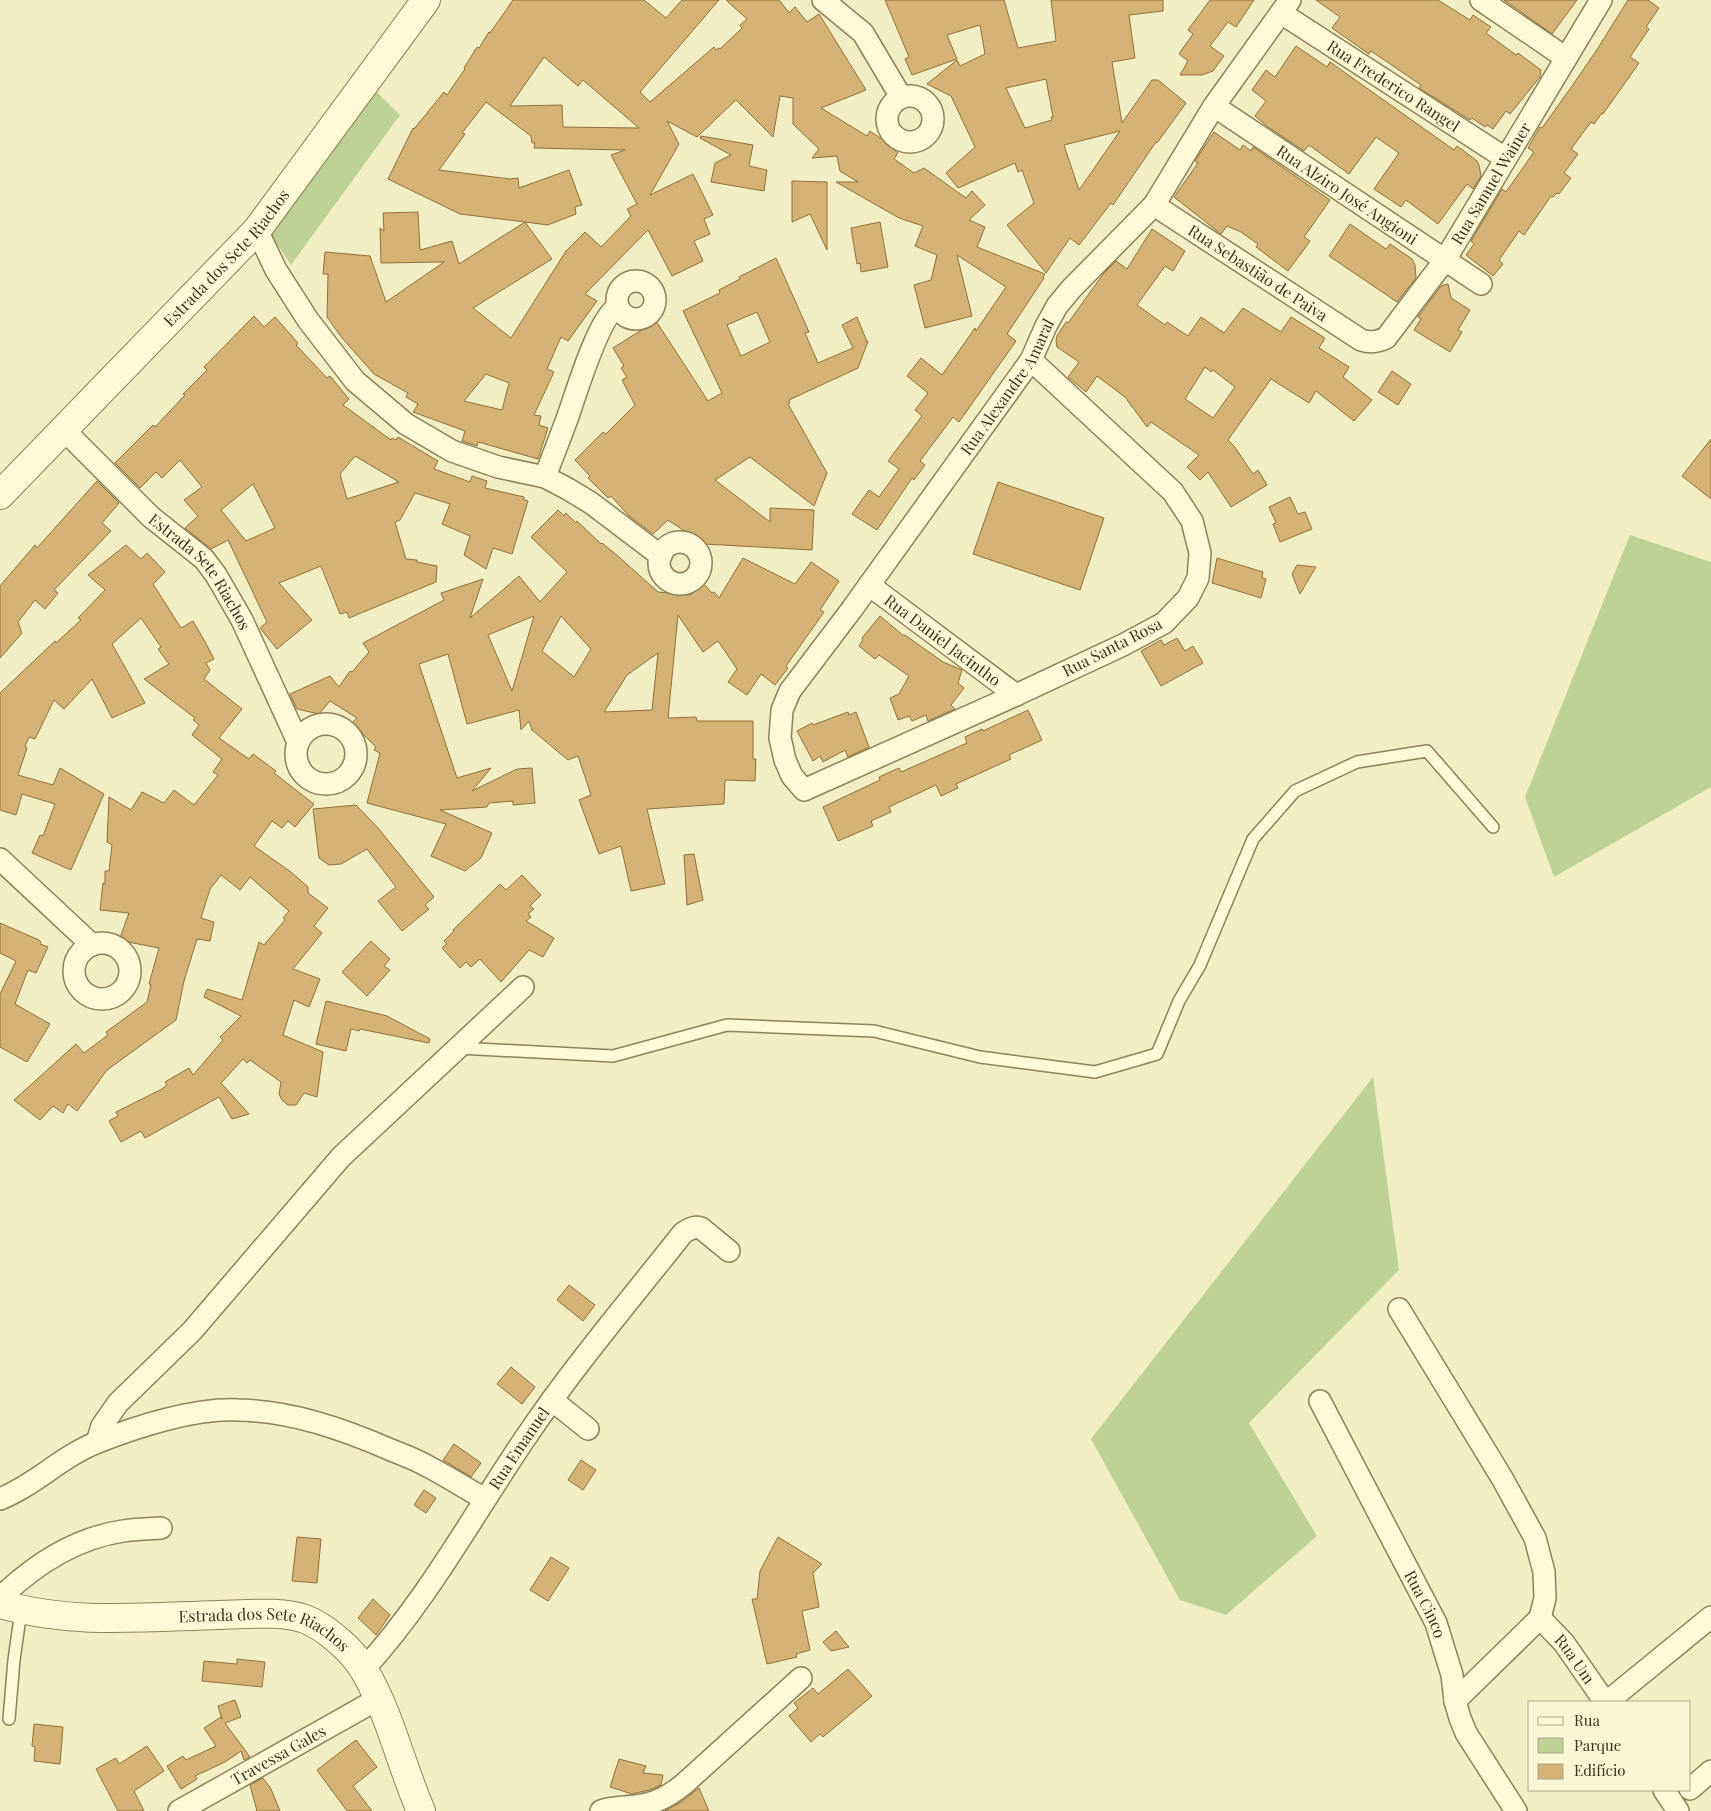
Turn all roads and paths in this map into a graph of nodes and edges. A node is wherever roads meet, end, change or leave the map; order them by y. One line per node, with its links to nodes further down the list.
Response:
1 (426, 0): 11 (street, Estrada dos Sete Riachos)
2 (823, 0): 7 (street)
3 (1481, 0): 6 (street)
4 (1601, 0): 6 (street, Rua Samuel Wainer)
5 (1286, 6): 8 (street, Rua Alexandre Amaral); 9 (street, Rua Frederico Rangel)
6 (1566, 58): 9 (street, Rua Samuel Wainer)
7 (901, 97)
8 (1214, 106): 10 (street, Rua Alexandre Amaral); 12 (street, Rua Alziro José Angioni)
9 (1505, 158): 12 (street, Rua Samuel Wainer)
10 (1154, 205): 15 (street, Rua Sebastião de Paiva); 16 (street, Rua Alexandre Amaral)
11 (257, 230): 17 (street, Estrada dos Sete Riachos); 18 (street)
12 (1445, 260): 13 (street, Rua Alziro José Angioni); 15 (street, Rua Samuel Wainer)
13 (1481, 284)
14 (618, 307): 18 (street)
15 (1361, 340)
16 (1031, 360): 21 (street, Rua Alexandre Amaral); 22 (street, Rua Santa Rosa)
17 (63, 429): 19 (street, Estrada dos Sete Riachos); 23 (street, Estrada Sete Riachos)
18 (545, 477): 20 (street)
19 (0, 495)
20 (661, 556)
21 (870, 586): 22 (street, Rua Daniel Jacintho); 24 (street, Rua Alexandre Amaral)
22 (1016, 695): 24 (street, Rua Santa Rosa)
23 (298, 742)
24 (804, 790)
25 (1493, 827): 29 (lane)
26 (0, 858): 27 (street)
27 (92, 945)
28 (523, 987): 29 (street)
29 (459, 1048): 35 (street)
30 (729, 1252): 32 (street, Rua Emanuel)
31 (1399, 1309): 41 (street)
32 (552, 1400): 34 (street); 37 (street, Rua Emanuel)
33 (1320, 1401): 45 (street, Rua Cinco)
34 (588, 1429)
35 (97, 1442): 36 (street); 37 (street)
36 (0, 1499)
37 (485, 1500): 42 (street, Rua Emanuel)
38 (161, 1528): 39 (street)
39 (7, 1604): 42 (street, Estrada dos Sete Riachos); 48 (lane)
40 (1711, 1617): 47 (street)
41 (1540, 1618): 45 (street); 46 (street, Rua Um)
42 (364, 1669): 44 (street, Estrada dos Sete Riachos)
43 (802, 1678): 53 (street)
44 (378, 1699): 51 (street, Estrada dos Sete Riachos); 52 (street, Travessa Gales)
45 (1455, 1701): 54 (street, Rua Cinco)
46 (1605, 1701)
47 (1607, 1701)
48 (9, 1719)
49 (1711, 1771): 50 (street)
50 (1691, 1787)
51 (416, 1809)
52 (179, 1811)
53 (601, 1811)
54 (1516, 1811)

